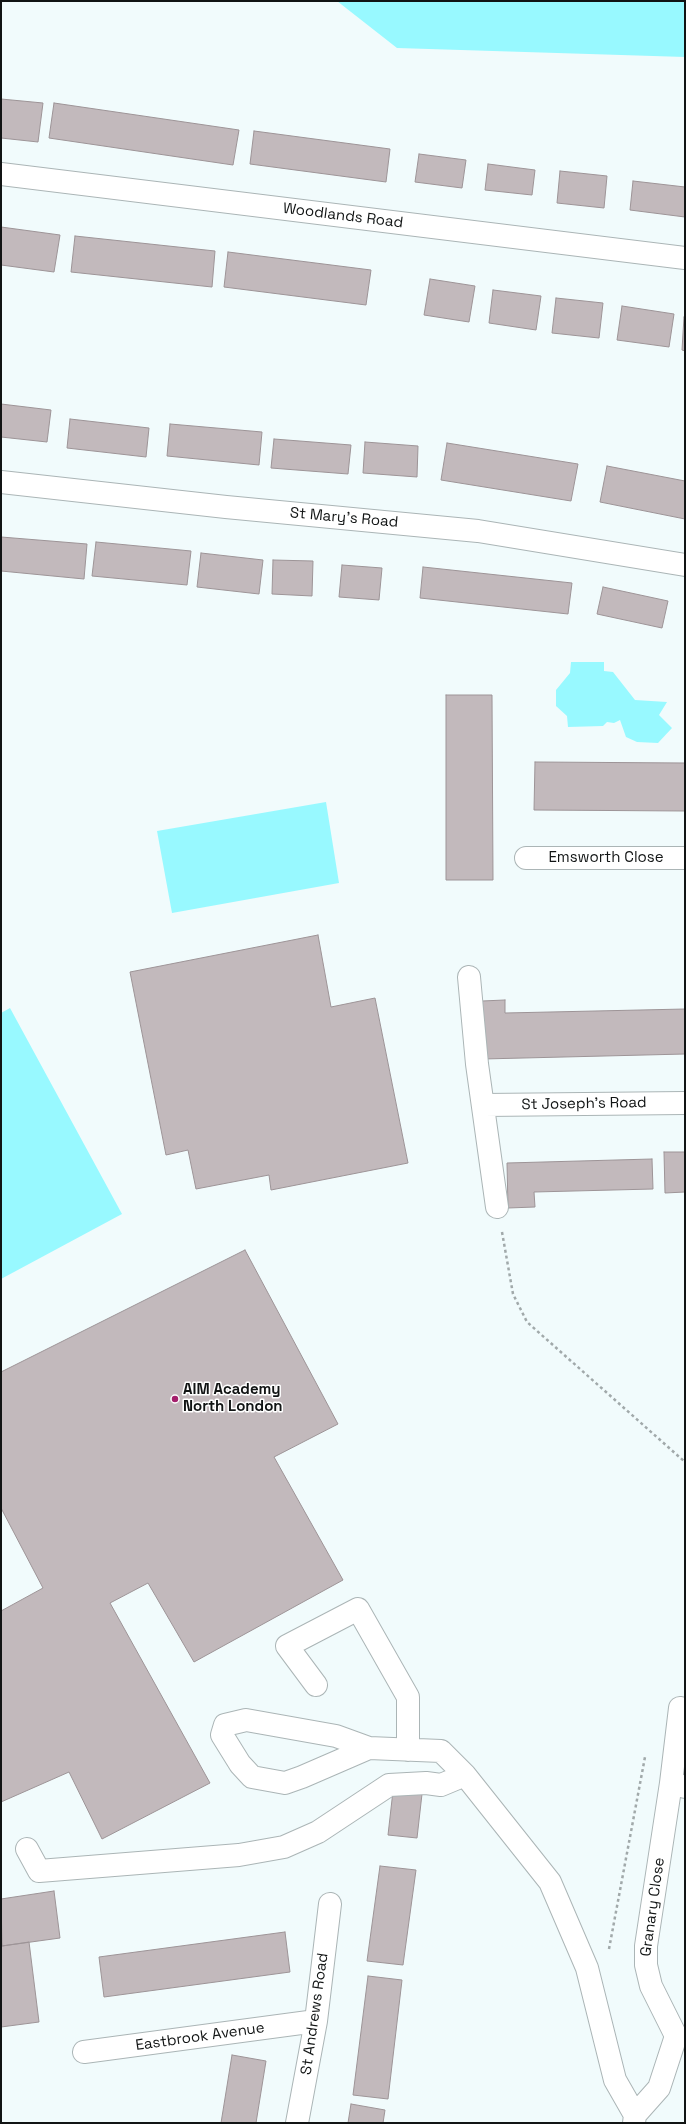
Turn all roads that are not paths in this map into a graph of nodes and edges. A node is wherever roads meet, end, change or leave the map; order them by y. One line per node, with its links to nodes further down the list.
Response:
1 (1, 174): 2 (street, Woodlands Road)
2 (685, 258)
3 (1, 482): 4 (street, St Mary's Road)
4 (685, 565)
5 (526, 858): 6 (street, Emsworth Close)
6 (685, 858)
7 (469, 977): 9 (street)
8 (685, 1103): 9 (street, St Joseph's Road)
9 (484, 1105): 10 (street)
10 (497, 1207)
11 (316, 1685): 14 (street)
12 (680, 1708): 16 (street, Granary Close)
13 (369, 1748): 13 (street); 14 (street)
14 (408, 1750): 15 (street)
15 (465, 1776): 17 (street); 22 (street)
16 (678, 1785): 20 (street, Granary Close)
17 (27, 1849)
18 (330, 1904): 19 (street, St Andrews Road)
19 (316, 2021): 21 (street, Eastbrook Avenue); 23 (street, St Andrews Road)
20 (681, 2035): 22 (street, Granary Close)
21 (84, 2052)
22 (635, 2119)
23 (297, 2123)

